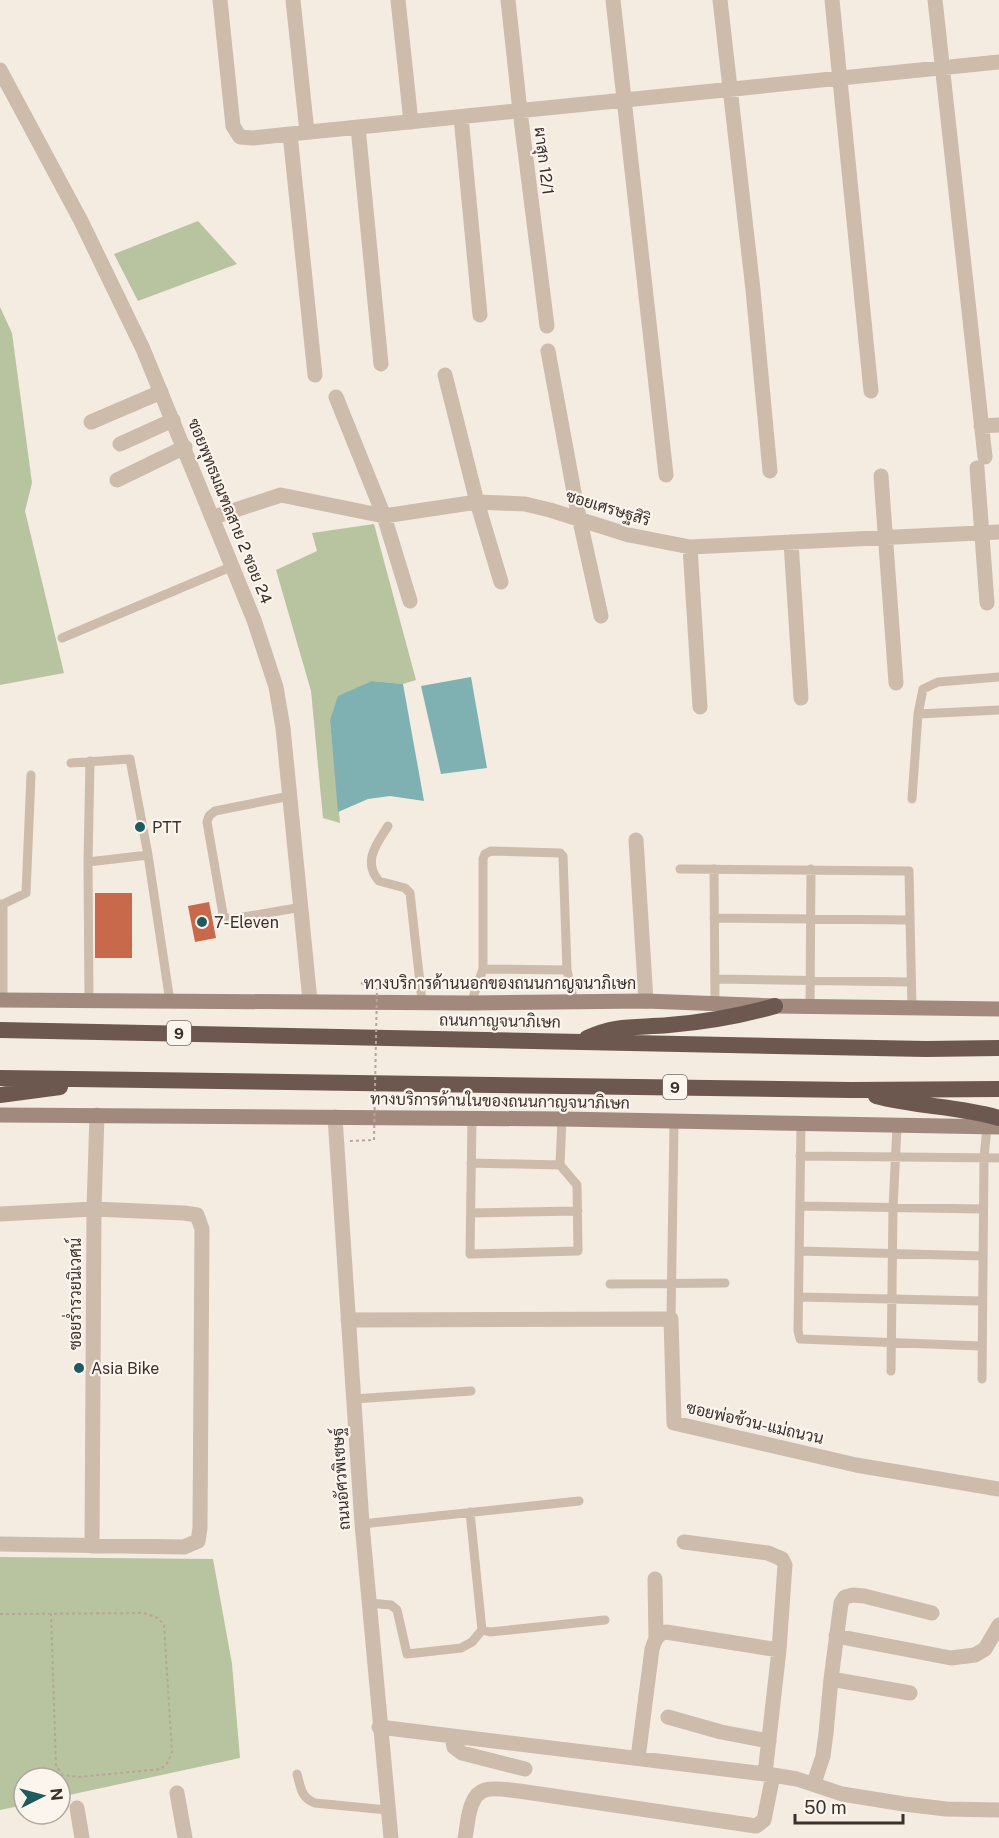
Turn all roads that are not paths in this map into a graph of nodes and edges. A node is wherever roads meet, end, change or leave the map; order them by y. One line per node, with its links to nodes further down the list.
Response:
1 (220, 0): 20 (street)
2 (293, 0): 19 (street)
3 (398, 0): 17 (street)
4 (508, 0): 15 (street, ผาสุก 12/1)
5 (613, 0): 14 (street)
6 (720, 0): 13 (street)
7 (832, 0): 12 (street)
8 (935, 0): 10 (street)
9 (999, 62): 10 (street)
10 (942, 67): 12 (street); 33 (street)
11 (0, 70): 28 (street, ซอยพุทธมณฑลสาย 2 ซอย 24)
12 (840, 78): 13 (street); 27 (street)
13 (729, 89): 14 (street); 36 (street)
14 (624, 99): 15 (street); 37 (street)
15 (520, 111): 16 (street); 22 (street, ผาสุก 12/1)
16 (461, 117): 17 (street); 21 (street)
17 (411, 122): 18 (street)
18 (358, 127): 19 (street); 24 (street)
19 (307, 132): 20 (street)
20 (290, 134): 25 (street)
21 (480, 315)
22 (547, 326)
23 (548, 351): 43 (street)
24 (381, 364)
25 (315, 375)
26 (445, 375): 40 (street)
27 (871, 391)
28 (162, 392): 30 (street, ซอยพุทธมณฑลสาย 2 ซอย 24); 31 (street)
29 (336, 397): 41 (street)
30 (173, 420): 34 (street); 35 (street, ซอยพุทธมณฑลสาย 2 ซอย 24)
31 (91, 422)
32 (999, 425): 33 (street)
33 (981, 426): 45 (street)
34 (120, 444)
35 (184, 447): 39 (street); 42 (street, ซอยพุทธมณฑลสาย 2 ซอย 24)
36 (770, 471)
37 (666, 475)
38 (881, 476): 46 (street)
39 (117, 480)
40 (477, 502): 41 (street, ซอยเศรษฐสิริ); 43 (street, ซอยเศรษฐสิริ); 50 (street)
41 (384, 516): 42 (street, ซอยเศรษฐสิริ); 51 (street)
42 (214, 517): 49 (street, ซอยพุทธมณฑลสาย 2 ซอย 24)
43 (580, 519): 48 (street, ซอยเศรษฐสิริ); 53 (street)
44 (999, 532): 45 (street, ซอยเศรษฐสิริ)
45 (981, 533): 46 (street, ซอยเศรษฐสิริ); 52 (street)
46 (886, 537): 47 (street, ซอยเศรษฐสิริ); 56 (street)
47 (791, 542): 48 (street, ซอยเศรษฐสิริ); 57 (street)
48 (690, 547): 58 (street)
49 (233, 566): 54 (lane); 64 (street, ซอยพุทธมณฑลสาย 2 ซอย 24)
50 (501, 582)
51 (410, 601)
52 (987, 603)
53 (601, 616)
54 (63, 638)
55 (999, 677): 60 (lane)
56 (896, 683)
57 (801, 698)
58 (700, 707)
59 (999, 710): 60 (lane)
60 (918, 714): 65 (lane)
61 (90, 761): 62 (lane); 68 (lane); 69 (lane)
62 (71, 763)
63 (31, 775): 73 (lane)
64 (290, 796): 74 (street, ซอยพุทธมณฑลสาย 2 ซอย 24); 74 (lane)
65 (912, 799)
66 (388, 826): 85 (lane)
67 (636, 840): 86 (street)
68 (148, 855): 69 (lane); 88 (lane)
69 (88, 862): 87 (lane)
70 (811, 868): 72 (lane); 76 (lane); 77 (lane)
71 (680, 869): 72 (lane)
72 (714, 869): 75 (lane)
73 (2, 904): 83 (lane)
74 (302, 907): 84 (street, ซอยพุทธมณฑลสาย 2 ซอย 24)
75 (714, 918): 76 (lane); 80 (lane)
76 (810, 920): 77 (lane); 81 (lane)
77 (910, 920): 82 (lane)
78 (483, 969): 79 (lane); 79 (lane); 90 (lane)
79 (567, 970): 89 (lane)
80 (716, 979): 81 (lane); 91 (lane)
81 (811, 980): 82 (lane); 93 (lane)
82 (911, 982): 94 (lane)
83 (1, 1000): 87 (main road, ทางบริการด้านนอกของถนนกาญจนาภิเษก)
84 (310, 1001): 85 (main road, ทางบริการด้านนอกของถนนกาญจนาภิเษก); 88 (main road, ทางบริการด้านนอกของถนนกาญจนาภิเษก)
85 (422, 1001): 90 (main road, ทางบริการด้านนอกของถนนกาญจนาภิเษก)
86 (646, 1001): 89 (main road, ทางบริการด้านนอกของถนนกาญจนาภิเษก); 91 (main road, ทางบริการด้านนอกของถนนกาญจนาภิเษก)
87 (90, 1002): 88 (main road, ทางบริการด้านนอกของถนนกาญจนาภิเษก)
88 (170, 1002)
89 (574, 1002): 90 (main road, ทางบริการด้านนอกของถนนกาญจนาภิเษก)
90 (471, 1003)
91 (716, 1003): 92 (main road, ทางบริการด้านนอกของถนนกาญจนาภิเษก)
92 (775, 1006): 93 (main road, ทางบริการด้านนอกของถนนกาญจนาภิเษก); 97 (highway)
93 (810, 1006): 94 (main road, ทางบริการด้านนอกของถนนกาญจนาภิเษก)
94 (912, 1009): 95 (main road, ทางบริการด้านนอกของถนนกาญจนาภิเษก)
95 (999, 1009)
96 (0, 1030): 97 (highway, ถนนกาญจนาภิเษก / 9)
97 (581, 1040): 98 (highway, ถนนกาญจนาภิเษก / 9)
98 (999, 1048)
99 (0, 1078): 100 (highway, 9)
100 (114, 1080): 102 (highway, 9); 103 (highway)
101 (999, 1089): 102 (highway, 9)
102 (851, 1090): 110 (highway)
103 (0, 1095)
104 (0, 1115): 105 (main road, ทางบริการด้านในของถนนกาญจนาภิเษก)
105 (97, 1115): 106 (main road, ทางบริการด้านในของถนนกาญจนาภิเษก); 121 (street, ซอยร่ำรวยนิเวศน์)
106 (335, 1117): 107 (main road, ทางบริการด้านในของถนนกาญจนาภิเษก); 136 (street, ถนนอัศวพิเชษฐ์)
107 (472, 1119): 108 (main road, ทางบริการด้านในของถนนกาญจนาภิเษก); 117 (lane)
108 (562, 1119): 109 (main road, ทางบริการด้านในของถนนกาญจนาภิเษก); 118 (lane)
109 (674, 1122): 111 (main road, ทางบริการด้านในของถนนกาญจนาภิเษก); 129 (lane)
110 (995, 1124): 112 (main road, ทางบริการด้านในของถนนกาญจนาภิเษก); 115 (lane)
111 (801, 1125): 112 (main road, ทางบริการด้านในของถนนกาญจนาภิเษก); 113 (lane)
112 (897, 1127): 114 (lane)
113 (800, 1156): 114 (lane); 119 (lane)
114 (895, 1157): 115 (lane); 120 (lane)
115 (984, 1158): 116 (lane); 122 (lane)
116 (999, 1158)
117 (471, 1163): 118 (lane); 124 (lane)
118 (560, 1165): 123 (lane)
119 (800, 1206): 120 (lane); 126 (lane)
120 (893, 1208): 122 (lane); 127 (lane)
121 (94, 1209): 125 (street); 149 (street, ซอยร่ำรวยนิเวศน์); 149 (street)
122 (983, 1209): 128 (lane)
123 (578, 1211): 124 (lane); 124 (lane)
124 (471, 1213)
125 (0, 1214)
126 (799, 1251): 127 (lane); 132 (lane)
127 (892, 1255): 128 (lane); 133 (lane)
128 (983, 1256): 134 (lane)
129 (671, 1283): 130 (lane); 131 (lane); 135 (lane)
130 (725, 1283)
131 (610, 1284)
132 (799, 1297): 133 (lane); 137 (lane)
133 (892, 1300): 134 (lane); 137 (lane)
134 (982, 1301): 138 (lane)
135 (670, 1319): 136 (street); 143 (street, ซอยพ่อช้วน-แม่ถนวน)
136 (348, 1320): 142 (street, ถนนอัศวพิเชษฐ์)
137 (891, 1343): 138 (lane); 139 (lane)
138 (981, 1346): 140 (lane)
139 (891, 1371)
140 (982, 1379)
141 (471, 1391): 142 (lane)
142 (354, 1399): 146 (street, ถนนอัศวพิเชษฐ์)
143 (999, 1489)
144 (579, 1501): 145 (lane)
145 (470, 1512): 146 (lane); 155 (lane)
146 (362, 1524): 151 (street, ถนนอัศวพิเชษฐ์)
147 (684, 1542): 158 (street)
148 (0, 1544): 149 (street)
149 (92, 1546)
150 (655, 1579): 157 (street)
151 (369, 1604): 155 (lane); 162 (street, ถนนอัศวพิเชษฐ์)
152 (932, 1613): 156 (street)
153 (605, 1620): 155 (lane)
154 (999, 1626): 156 (street)
155 (482, 1630)
156 (836, 1636): 159 (street)
157 (656, 1638): 158 (street); 165 (street)
158 (779, 1650): 164 (street)
159 (831, 1679): 160 (street); 169 (street)
160 (910, 1694)
161 (668, 1717): 164 (street)
162 (380, 1727): 163 (street); 172 (street, ถนนอัศวพิเชษฐ์)
163 (452, 1737): 165 (street); 166 (street)
164 (769, 1742): 168 (street)
165 (638, 1758): 168 (street)
166 (525, 1769)
167 (297, 1774): 172 (lane)
168 (769, 1774): 169 (street); 177 (street)
169 (814, 1783): 173 (street)
170 (177, 1793): 175 (street)
171 (77, 1808): 174 (street)
172 (387, 1810): 176 (street, ถนนอัศวพิเชษฐ์)
173 (999, 1810)
174 (82, 1838)
175 (185, 1838)
176 (391, 1838)
177 (465, 1838)

